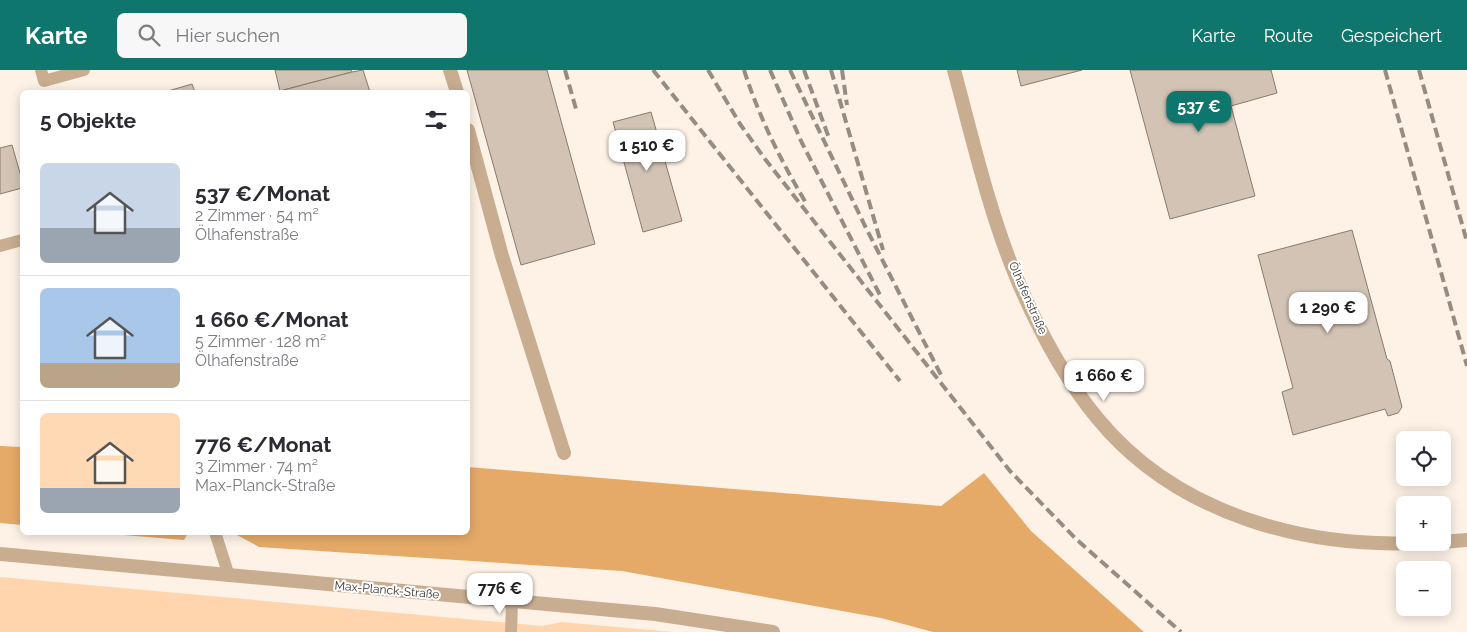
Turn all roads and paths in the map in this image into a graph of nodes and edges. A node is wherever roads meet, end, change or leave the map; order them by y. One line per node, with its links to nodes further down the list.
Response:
1 (41, 70): 2 (lane)
2 (84, 70)
3 (450, 70): 5 (street)
4 (954, 70): 13 (street, Ölhafenstraße)
5 (456, 90)
6 (470, 137): 9 (street)
7 (20, 241): 8 (lane)
8 (0, 246)
9 (564, 453)
10 (216, 535): 15 (lane)
11 (1467, 540): 12 (street)
12 (1451, 541)
13 (1396, 544)
14 (0, 554): 15 (street, Max-Planck-Straße)
15 (229, 576): 16 (street, Max-Planck-Straße)
16 (512, 603): 17 (lane); 18 (street, Max-Planck-Straße)
17 (511, 632)
18 (774, 632)

